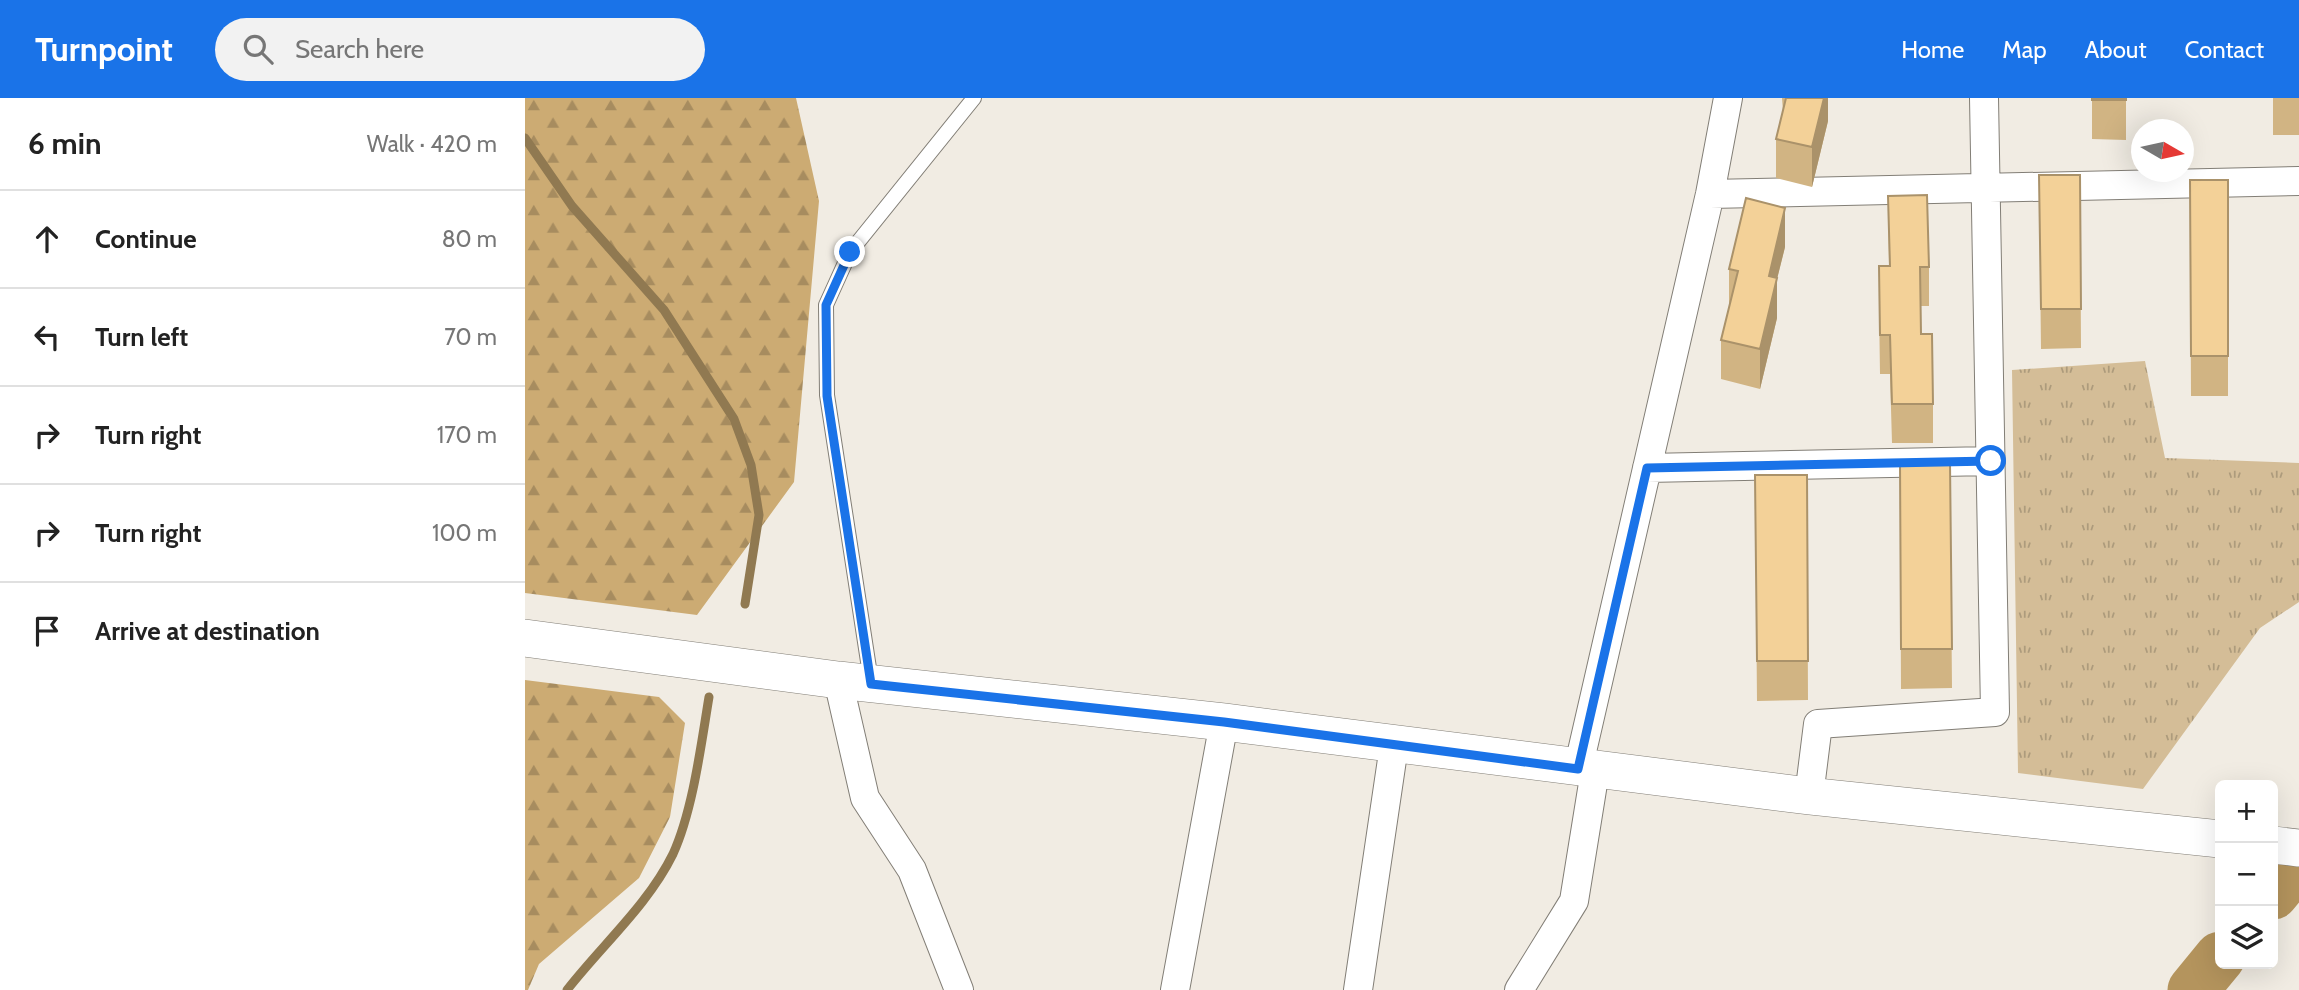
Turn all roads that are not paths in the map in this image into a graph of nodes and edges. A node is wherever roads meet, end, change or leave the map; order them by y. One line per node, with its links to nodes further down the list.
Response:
1 (974, 98): 10 (lane)
2 (1728, 98): 6 (street)
3 (1984, 98): 5 (street)
4 (2299, 181): 5 (street)
5 (1986, 188): 6 (street); 7 (street)
6 (1710, 194): 8 (street)
7 (1991, 461): 8 (street); 14 (street)
8 (1647, 468): 13 (street)
9 (525, 638): 10 (street)
10 (854, 682): 11 (street); 18 (street)
11 (1224, 722): 12 (street); 19 (street)
12 (1394, 746): 13 (street); 20 (street)
13 (1586, 770): 14 (street); 21 (street)
14 (1809, 796): 15 (street)
15 (2215, 838)
16 (2278, 846): 17 (street)
17 (2299, 848)
18 (959, 990)
19 (1175, 990)
20 (1358, 990)
21 (1520, 990)

